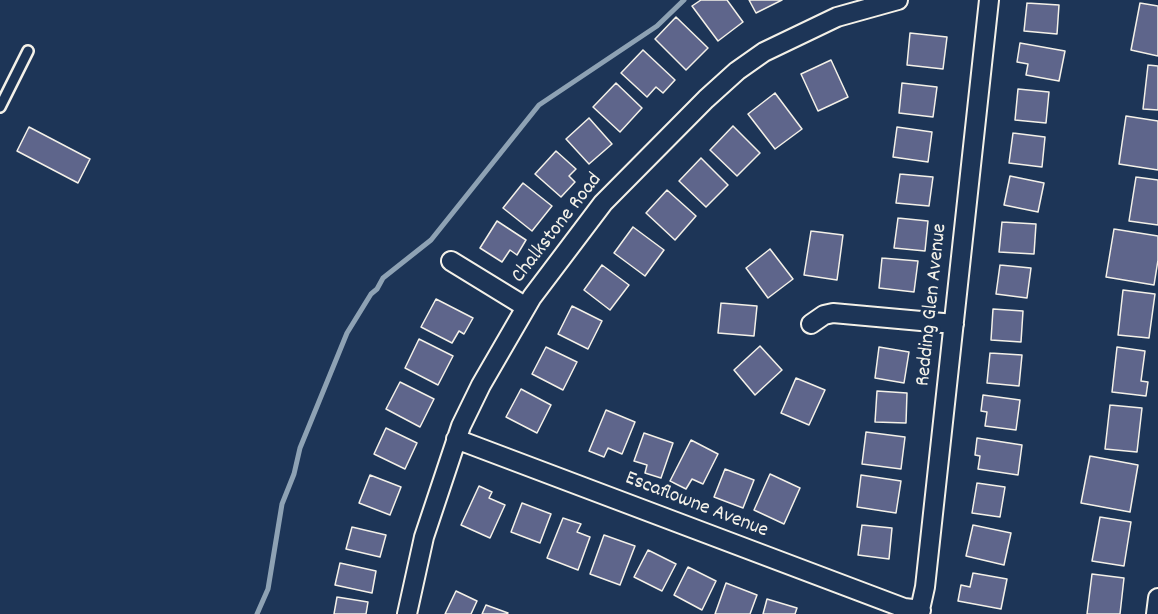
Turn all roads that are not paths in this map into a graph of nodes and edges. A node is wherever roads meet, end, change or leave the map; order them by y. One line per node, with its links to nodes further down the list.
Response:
1 (898, 0): 6 (street, Chalkstone Road)
2 (989, 0): 8 (street, Redding Glen Avenue)
3 (28, 51): 4 (lane)
4 (0, 107)
5 (451, 261): 6 (street)
6 (526, 307): 9 (street, Chalkstone Road)
7 (811, 324): 8 (street)
8 (954, 324): 11 (street, Redding Glen Avenue)
9 (456, 439): 11 (street, Escaflowne Avenue); 12 (street, Chalkstone Road)
10 (1158, 598): 13 (street)
11 (920, 612)
12 (407, 614)
13 (1156, 614)

